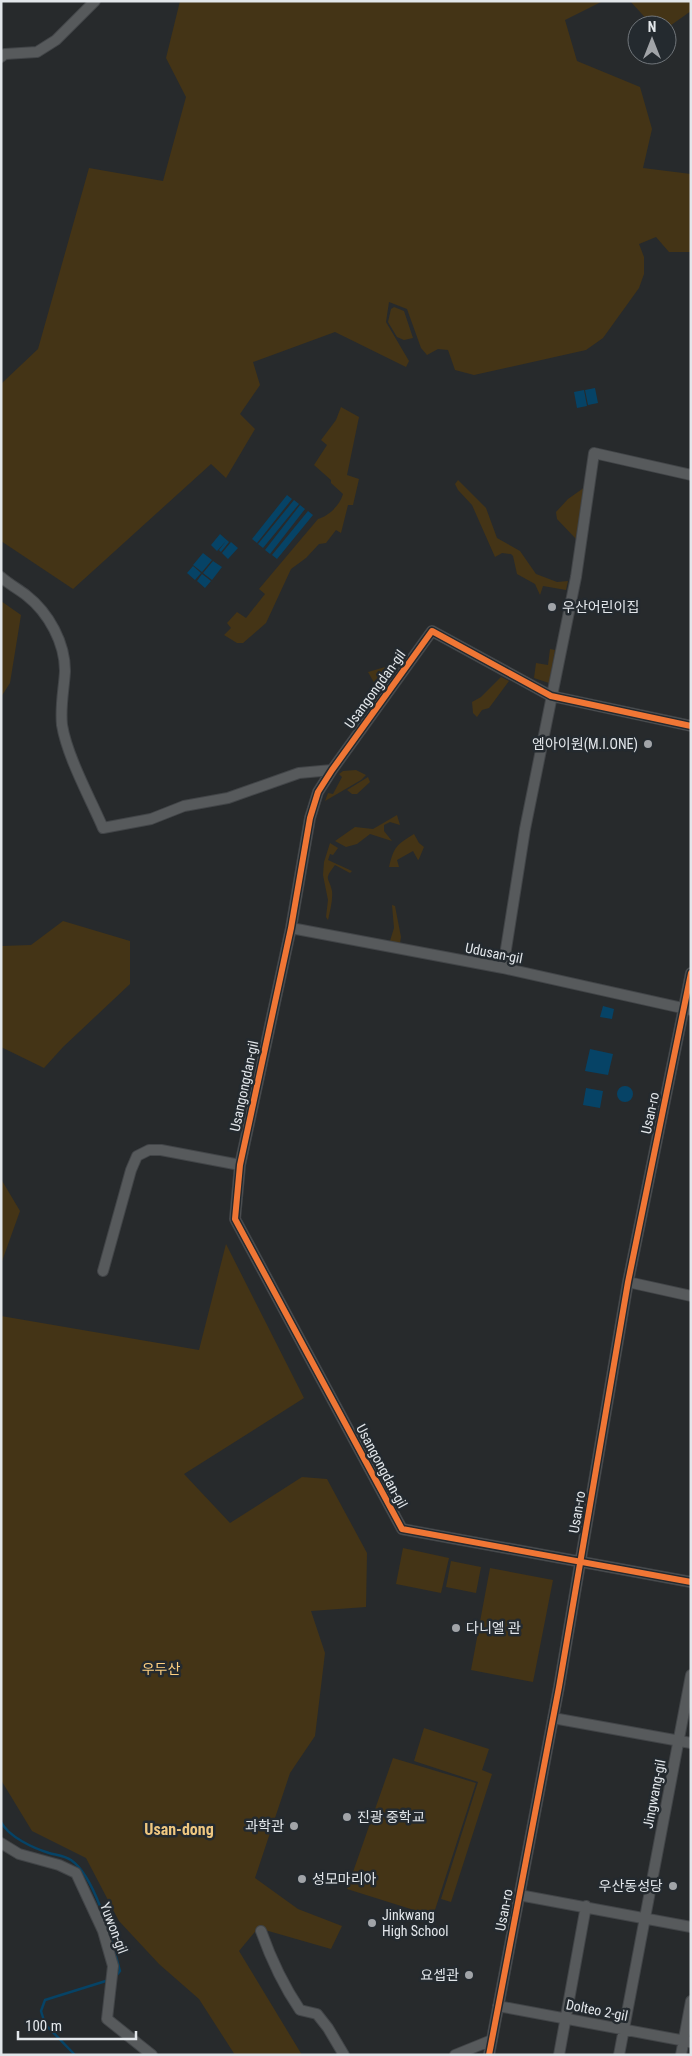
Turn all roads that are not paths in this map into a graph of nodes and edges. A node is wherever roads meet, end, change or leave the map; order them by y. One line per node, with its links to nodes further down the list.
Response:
1 (95, 1): 2 (street)
2 (1, 57)
3 (691, 475): 5 (street)
4 (1, 578): 7 (street)
5 (551, 696): 6 (street, Usangongdan-gil); 7 (street, Usangongdan-gil); 9 (street)
6 (691, 726)
7 (332, 770): 8 (street, Usangongdan-gil)
8 (291, 928): 9 (street, Udusan-gil); 12 (street, Usangongdan-gil)
9 (503, 968): 11 (street, Udusan-gil)
10 (691, 973): 11 (street, Usan-ro)
11 (687, 1009): 14 (street, Usan-ro)
12 (240, 1165): 13 (street); 16 (street, Usangongdan-gil)
13 (103, 1271)
14 (628, 1282): 15 (street); 16 (street, Usan-ro)
15 (691, 1296)
16 (582, 1560): 17 (street, Usangongdan-gil); 19 (street, Usan-ro)
17 (691, 1582)
18 (691, 1675): 20 (street, Jingwang-gil)
19 (553, 1718): 20 (street); 23 (street, Usan-ro)
20 (678, 1740): 21 (street); 25 (street, Jingwang-gil)
21 (691, 1743)
22 (1, 1843): 34 (street, Yuwon-gil)
23 (519, 1894): 24 (street); 29 (street, Usan-ro)
24 (586, 1906): 25 (street); 30 (street)
25 (644, 1918): 26 (street); 31 (street, Jingwang-gil)
26 (691, 1927)
27 (261, 1931): 35 (street)
28 (691, 2001): 33 (street)
29 (498, 2006): 30 (street, Dolteo 2-gil); 32 (street, Usan-ro)
30 (566, 2018): 31 (street, Dolteo 2-gil); 38 (street)
31 (624, 2029): 33 (street, Dolteo 2-gil); 39 (street, Jingwang-gil)
32 (492, 2040): 36 (street); 37 (street, Usan-ro)
33 (687, 2041): 40 (street)
34 (152, 2055)
35 (344, 2055)
36 (455, 2055)
37 (489, 2055)
38 (559, 2055)
39 (619, 2055)
40 (681, 2055)

